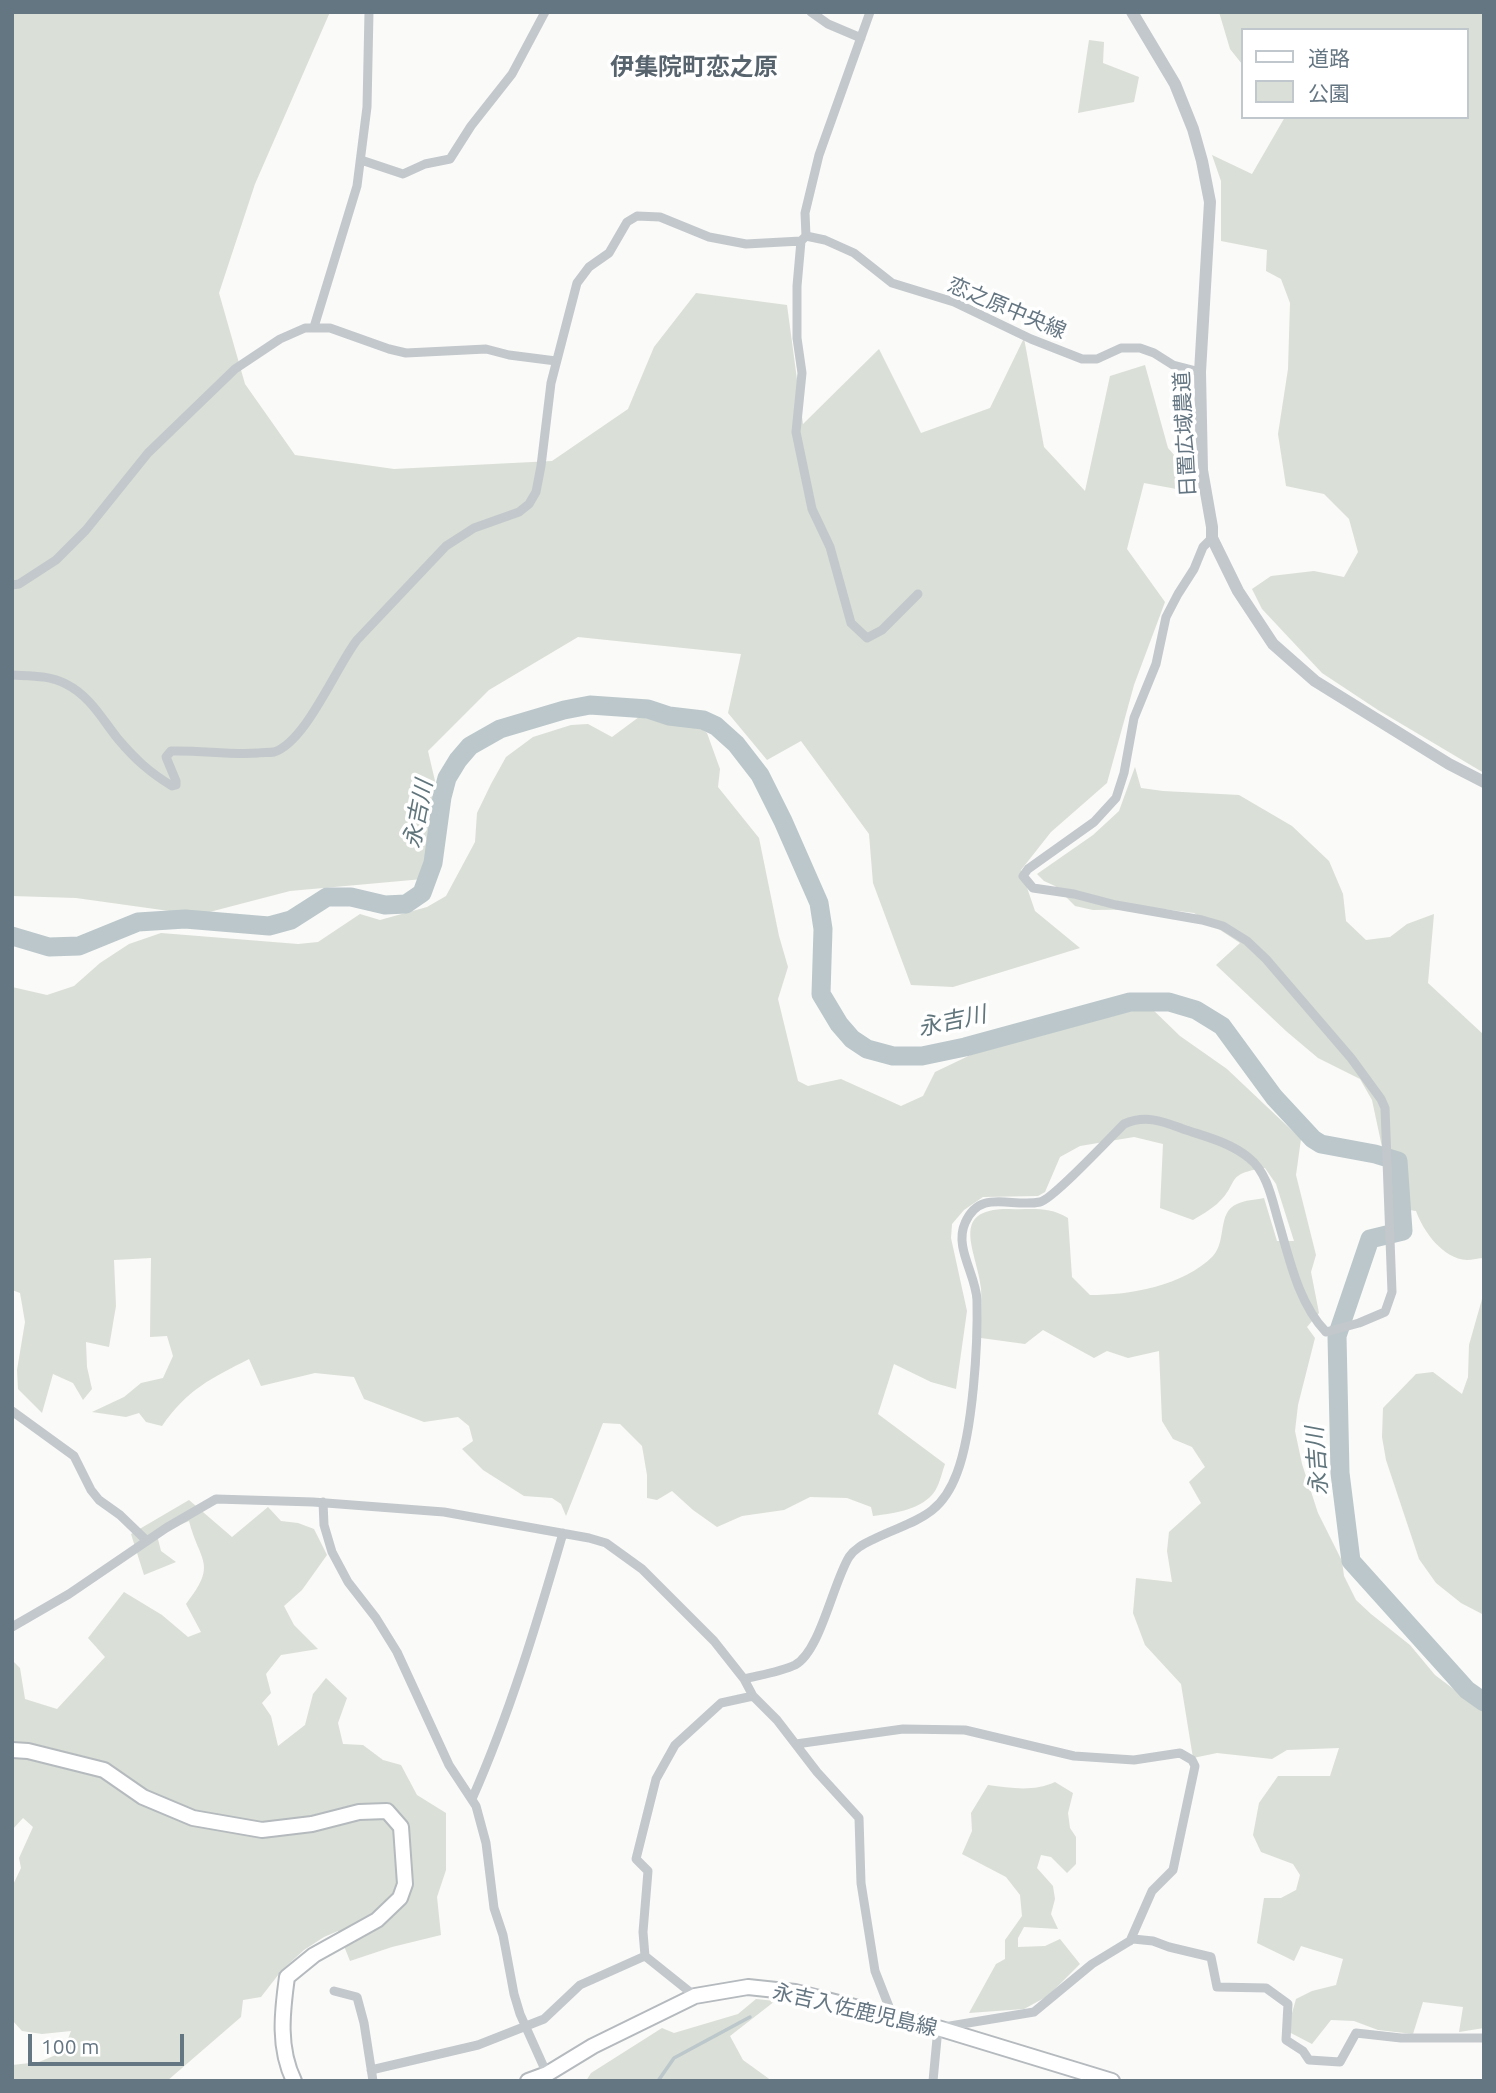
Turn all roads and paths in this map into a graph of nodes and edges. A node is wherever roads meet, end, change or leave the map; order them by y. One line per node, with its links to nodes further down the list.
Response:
1 (369, 12): 7 (street)
2 (545, 12): 7 (street)
3 (811, 12): 6 (street)
4 (870, 12): 6 (street)
5 (1132, 12): 11 (street, 日置広域農道)
6 (861, 38): 8 (street)
7 (361, 160): 9 (street)
8 (803, 239): 10 (street); 11 (street, 恋之原中央線); 14 (street)
9 (314, 327): 10 (street); 13 (street)
10 (556, 361): 15 (street)
11 (1200, 372): 12 (street, 日置広域農道)
12 (1212, 538): 16 (street, 日置広域農道); 22 (street)
13 (12, 585)
14 (918, 594)
15 (12, 675)
16 (1484, 782)
17 (12, 1411): 20 (street)
18 (323, 1503): 19 (street); 20 (street); 26 (street)
19 (563, 1533): 22 (street); 26 (street)
20 (147, 1541): 21 (street)
21 (12, 1627)
22 (744, 1679): 23 (street)
23 (752, 1696): 24 (street); 28 (street)
24 (796, 1744): 27 (street); 31 (street)
25 (12, 1750): 37 (main road)
26 (472, 1799): 32 (street)
27 (1130, 1941): 33 (street); 34 (street)
28 (645, 1956): 30 (street); 32 (street)
29 (334, 1992): 35 (street)
30 (695, 1996): 31 (main road, 永吉入佐鹿児島線); 36 (main road, 永吉入佐鹿児島線)
31 (893, 2017): 33 (main road, 永吉入佐鹿児島線)
32 (526, 2027): 35 (street); 36 (street)
33 (938, 2028): 40 (street); 41 (main road, 永吉入佐鹿児島線)
34 (1484, 2038)
35 (371, 2070): 38 (street)
36 (547, 2074): 39 (main road, 永吉入佐鹿児島線)
37 (294, 2081)
38 (373, 2081)
39 (528, 2081)
40 (933, 2081)
41 (1112, 2081)

